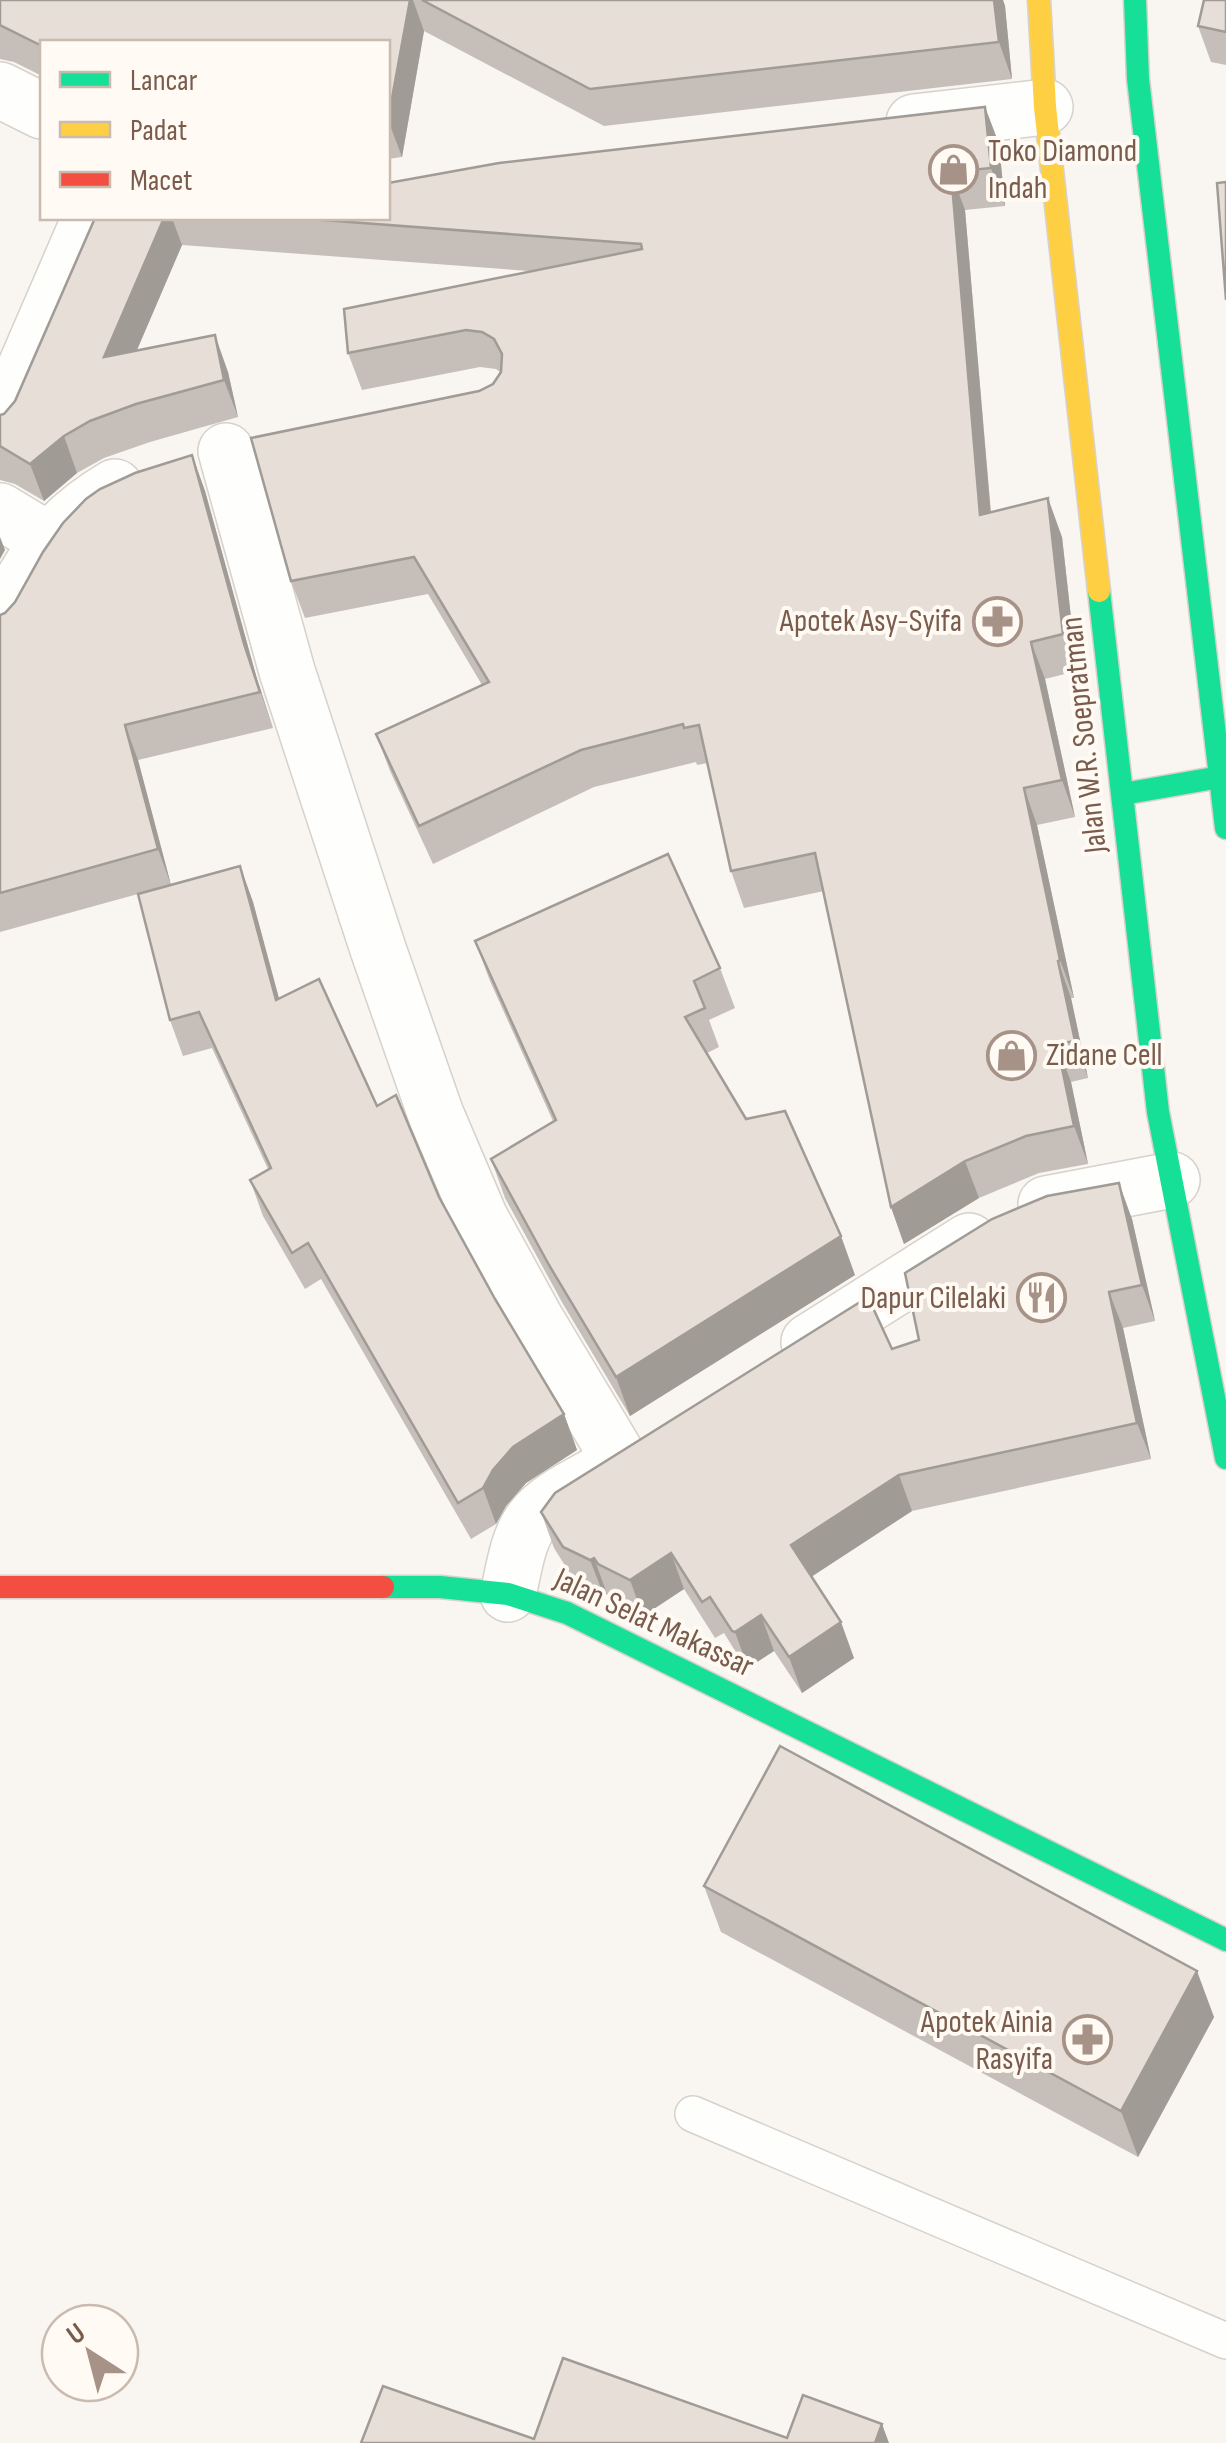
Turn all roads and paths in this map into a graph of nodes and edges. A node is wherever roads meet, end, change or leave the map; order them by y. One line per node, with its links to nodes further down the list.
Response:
1 (1039, 0): 4 (street, Jalan W.R. Soepratman)
2 (1134, 0): 14 (street)
3 (0, 90): 5 (street)
4 (1045, 107): 6 (street); 15 (street, Jalan W.R. Soepratman)
5 (40, 110)
6 (872, 127)
7 (89, 220): 8 (street)
8 (0, 426)
9 (282, 440): 10 (street)
10 (226, 452): 12 (street); 21 (street)
11 (0, 512): 12 (street)
12 (48, 540): 13 (street)
13 (0, 623)
14 (1220, 777): 15 (street); 16 (street)
15 (1123, 794): 17 (street, Jalan W.R. Soepratman)
16 (1226, 828)
17 (1172, 1180): 18 (street); 19 (street, Jalan W.R. Soepratman)
18 (772, 1365)
19 (1226, 1458)
20 (0, 1587): 21 (street, Jalan Selat Makassar)
21 (508, 1594): 22 (street, Jalan Selat Makassar)
22 (1226, 1940)
23 (693, 2114): 24 (lane)
24 (1226, 2342)

